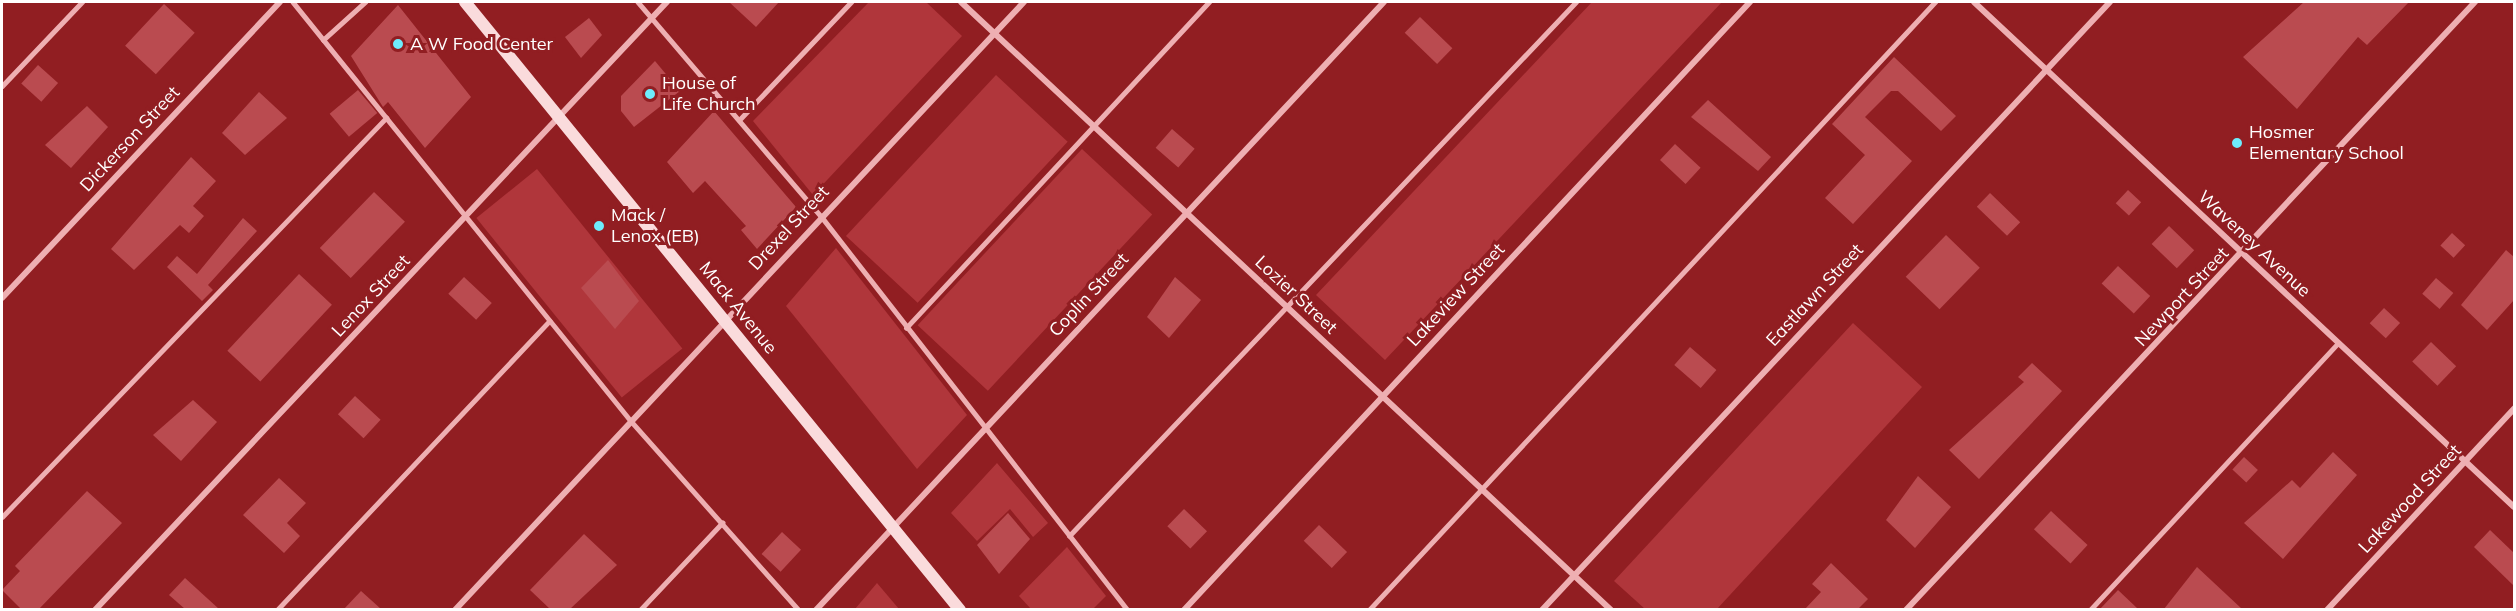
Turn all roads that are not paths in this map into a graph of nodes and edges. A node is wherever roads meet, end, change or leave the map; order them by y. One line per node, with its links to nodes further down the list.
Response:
1 (82, 2): 23 (lane)
2 (280, 2): 32 (street, Dickerson Street)
3 (292, 2): 21 (lane)
4 (365, 2): 21 (lane)
5 (465, 2): 24 (main road, Mack Avenue)
6 (639, 2): 19 (lane)
7 (667, 2): 19 (street, Lenox Street)
8 (851, 2): 26 (lane)
9 (961, 2): 20 (street, Lozier Street)
10 (1024, 2): 20 (street, Drexel Street)
11 (1209, 2): 27 (lane)
12 (1384, 2): 28 (street, Coplin Street)
13 (1576, 2): 33 (lane)
14 (1750, 2): 38 (street, Lakeview Street)
15 (1935, 2): 43 (lane)
16 (1974, 2): 22 (street, Waveney Avenue)
17 (2110, 2): 22 (street, Eastlawn Street)
18 (2475, 2): 31 (street, Newport Street)
19 (652, 17): 24 (street, Lenox Street); 26 (lane)
20 (994, 33): 27 (street, Lozier Street); 29 (street, Drexel Street)
21 (323, 40): 25 (lane)
22 (2046, 69): 31 (street, Waveney Avenue); 49 (street, Eastlawn Street)
23 (2, 86)
24 (559, 116): 30 (street, Lenox Street); 34 (main road, Mack Avenue)
25 (386, 118): 30 (lane); 45 (lane)
26 (741, 118): 29 (lane)
27 (1094, 126): 28 (street, Lozier Street); 36 (lane)
28 (1187, 213): 33 (street, Lozier Street); 41 (street, Coplin Street)
29 (821, 216): 34 (street, Drexel Street); 36 (lane)
30 (465, 218): 35 (lane); 50 (street, Lenox Street)
31 (2242, 254): 37 (street, Waveney Avenue); 62 (street, Newport Street)
32 (2, 298)
33 (1289, 309): 38 (street, Lozier Street); 48 (lane)
34 (724, 320): 40 (street, Drexel Street); 47 (main road, Mack Avenue)
35 (549, 321): 40 (lane); 51 (lane)
36 (906, 328): 41 (lane)
37 (2338, 343): 42 (street, Waveney Avenue); 63 (lane)
38 (1382, 396): 43 (street, Lozier Street); 58 (street, Lakeview Street)
39 (2514, 409): 42 (street, Lakewood Street)
40 (631, 421): 46 (lane); 52 (street, Drexel Street)
41 (984, 430): 47 (street, Coplin Street); 48 (lane)
42 (2466, 462): 44 (street, Waveney Avenue); 64 (street, Lakewood Street)
43 (1481, 489): 49 (street, Lozier Street); 59 (lane)
44 (2514, 507)
45 (2, 516)
46 (722, 523): 53 (lane); 54 (lane)
47 (893, 527): 55 (street, Coplin Street); 56 (main road, Mack Avenue)
48 (1069, 536): 57 (lane)
49 (1574, 575): 60 (street, Eastlawn Street); 61 (street, Lozier Street)
50 (95, 609)
51 (277, 609)
52 (455, 609)
53 (640, 609)
54 (799, 609)
55 (816, 609)
56 (960, 609)
57 (1128, 609)
58 (1184, 609)
59 (1369, 609)
60 (1542, 609)
61 (1611, 609)
62 (1906, 609)
63 (2090, 609)
64 (2327, 609)

